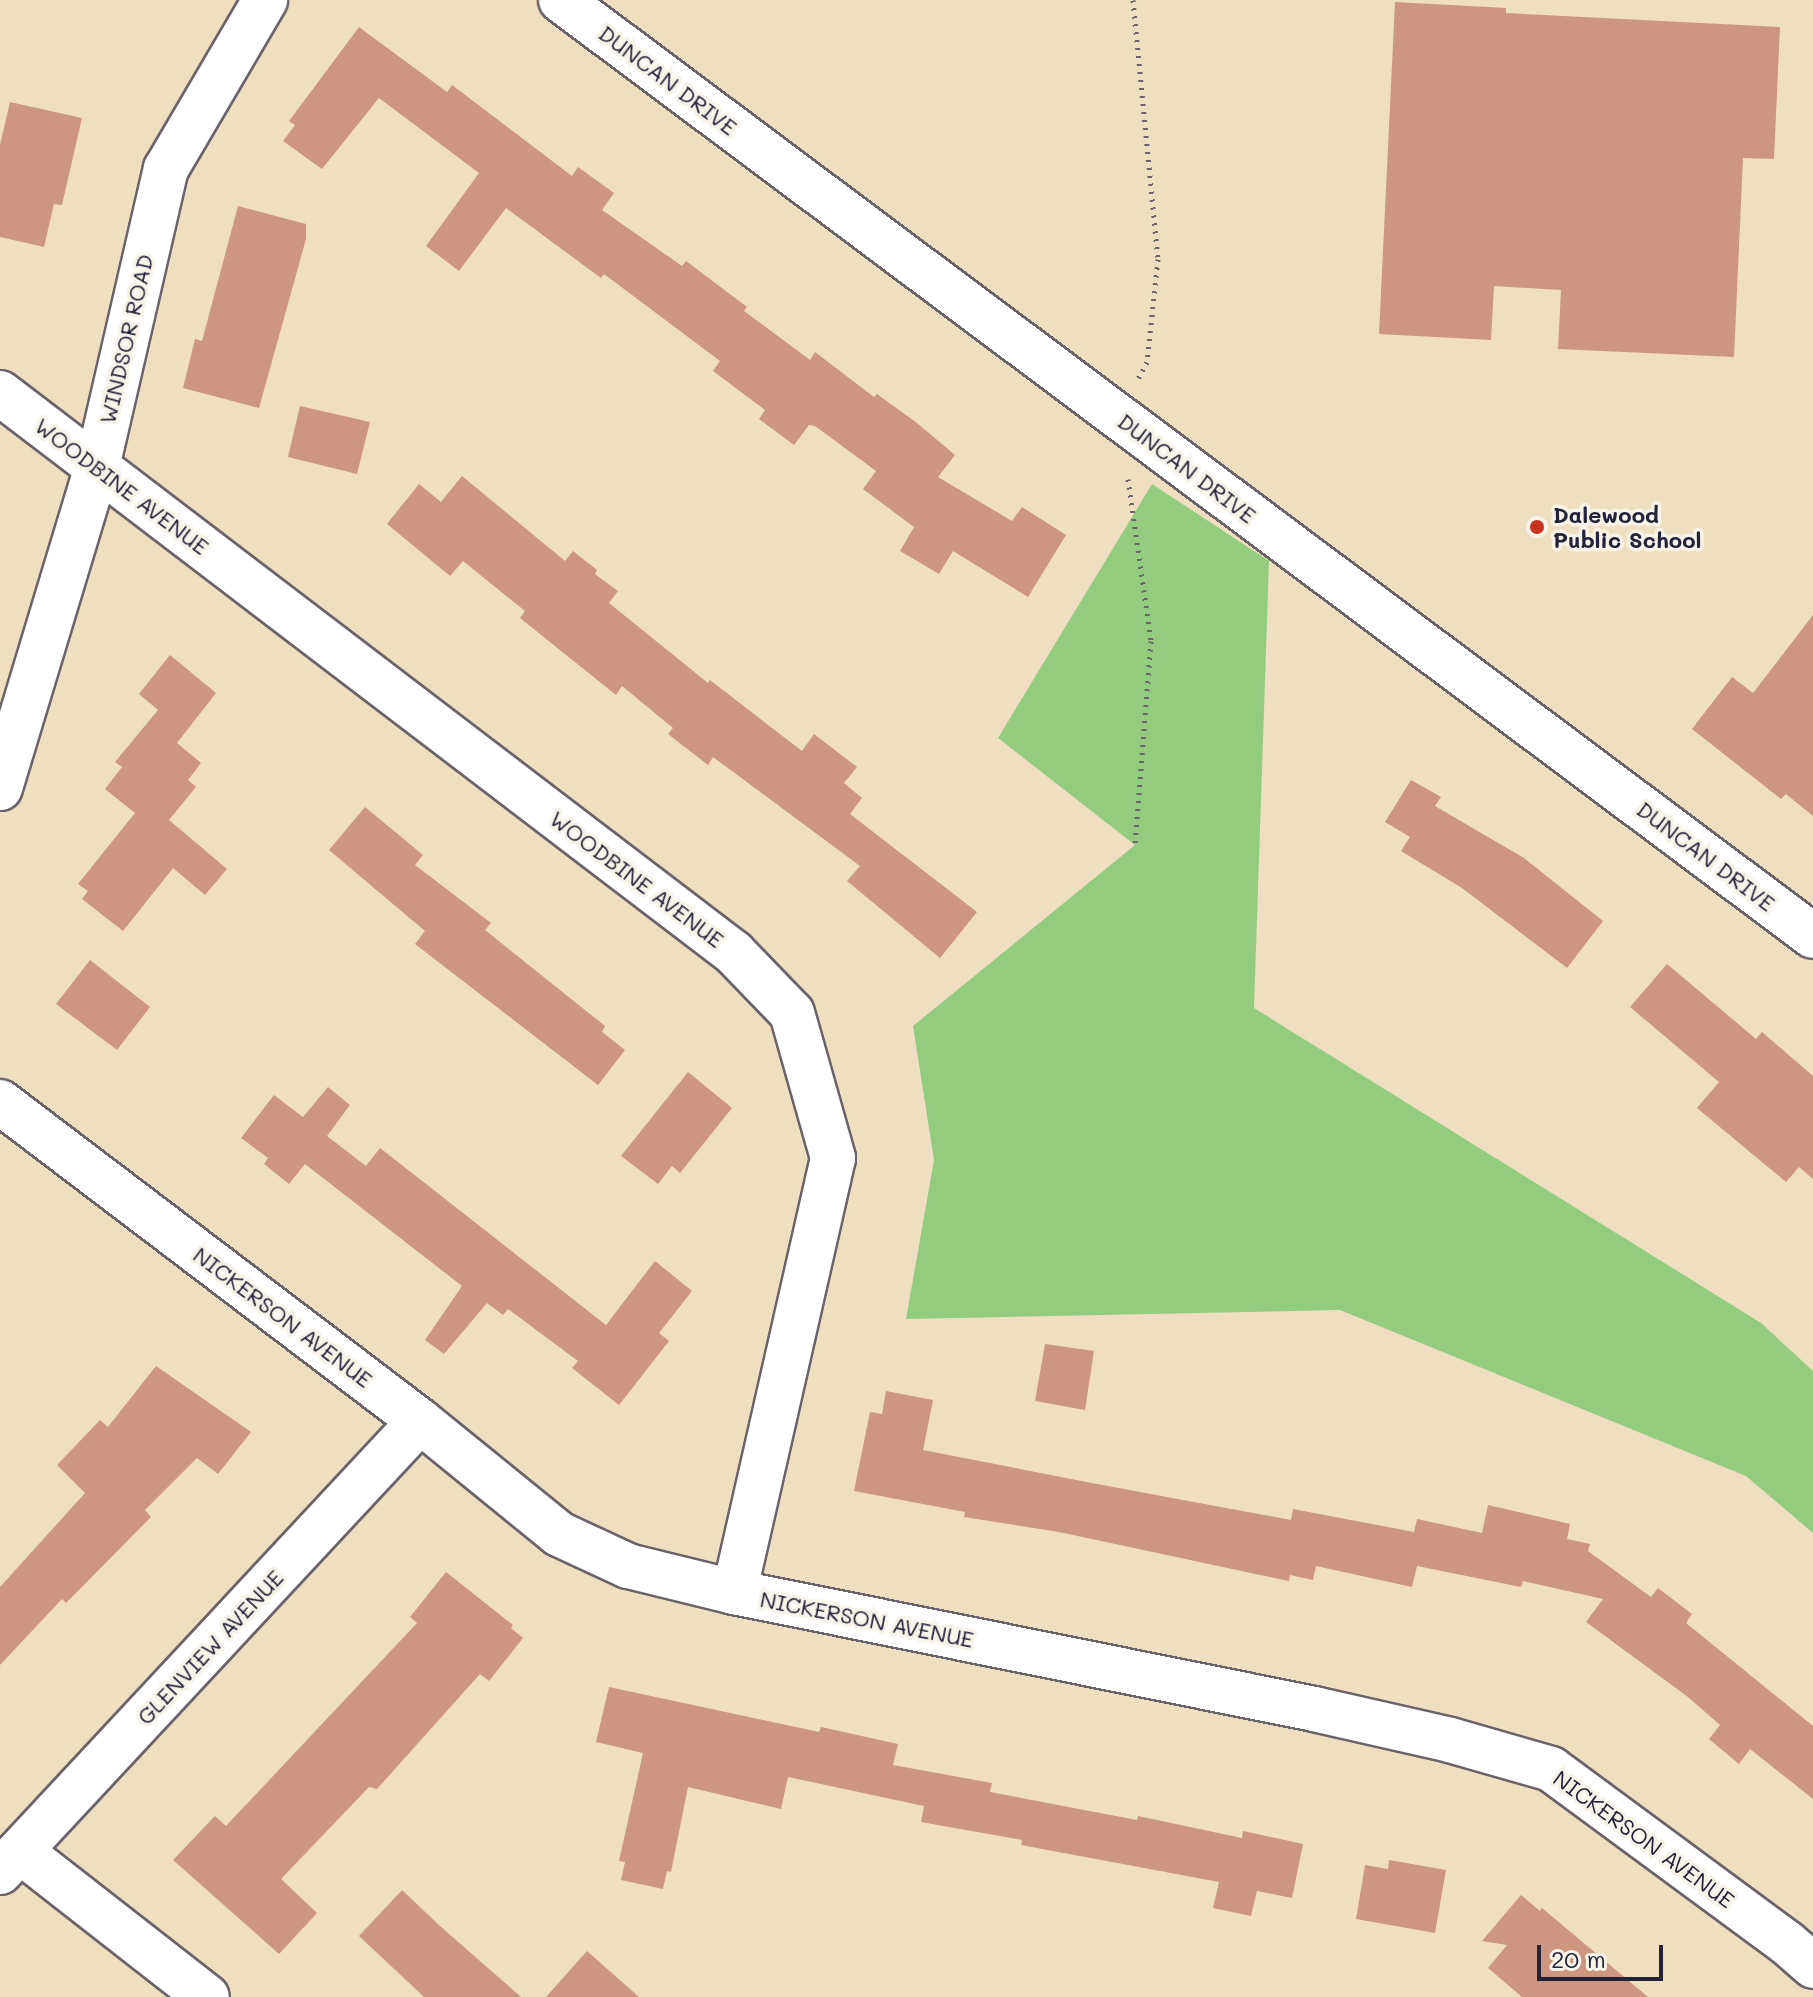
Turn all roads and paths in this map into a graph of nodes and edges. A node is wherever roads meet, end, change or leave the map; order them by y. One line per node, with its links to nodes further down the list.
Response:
1 (265, 0): 6 (street, WINDSOR ROAD)
2 (561, 0): 5 (street, DUNCAN DRIVE)
3 (1133, 0): 5 (path)
4 (0, 393): 6 (street, WOODBINE AVENUE)
5 (1118, 417): 8 (path); 9 (street, DUNCAN DRIVE)
6 (97, 467): 7 (street, WINDSOR ROAD); 12 (street, WOODBINE AVENUE)
7 (0, 788)
8 (1135, 845)
9 (1813, 936)
10 (0, 1102): 11 (street, NICKERSON AVENUE)
11 (420, 1421): 12 (street, NICKERSON AVENUE); 13 (street, GLENVIEW AVENUE)
12 (734, 1592): 14 (street, NICKERSON AVENUE)
13 (10, 1862): 15 (street)
14 (1813, 1966)
15 (207, 1997)

